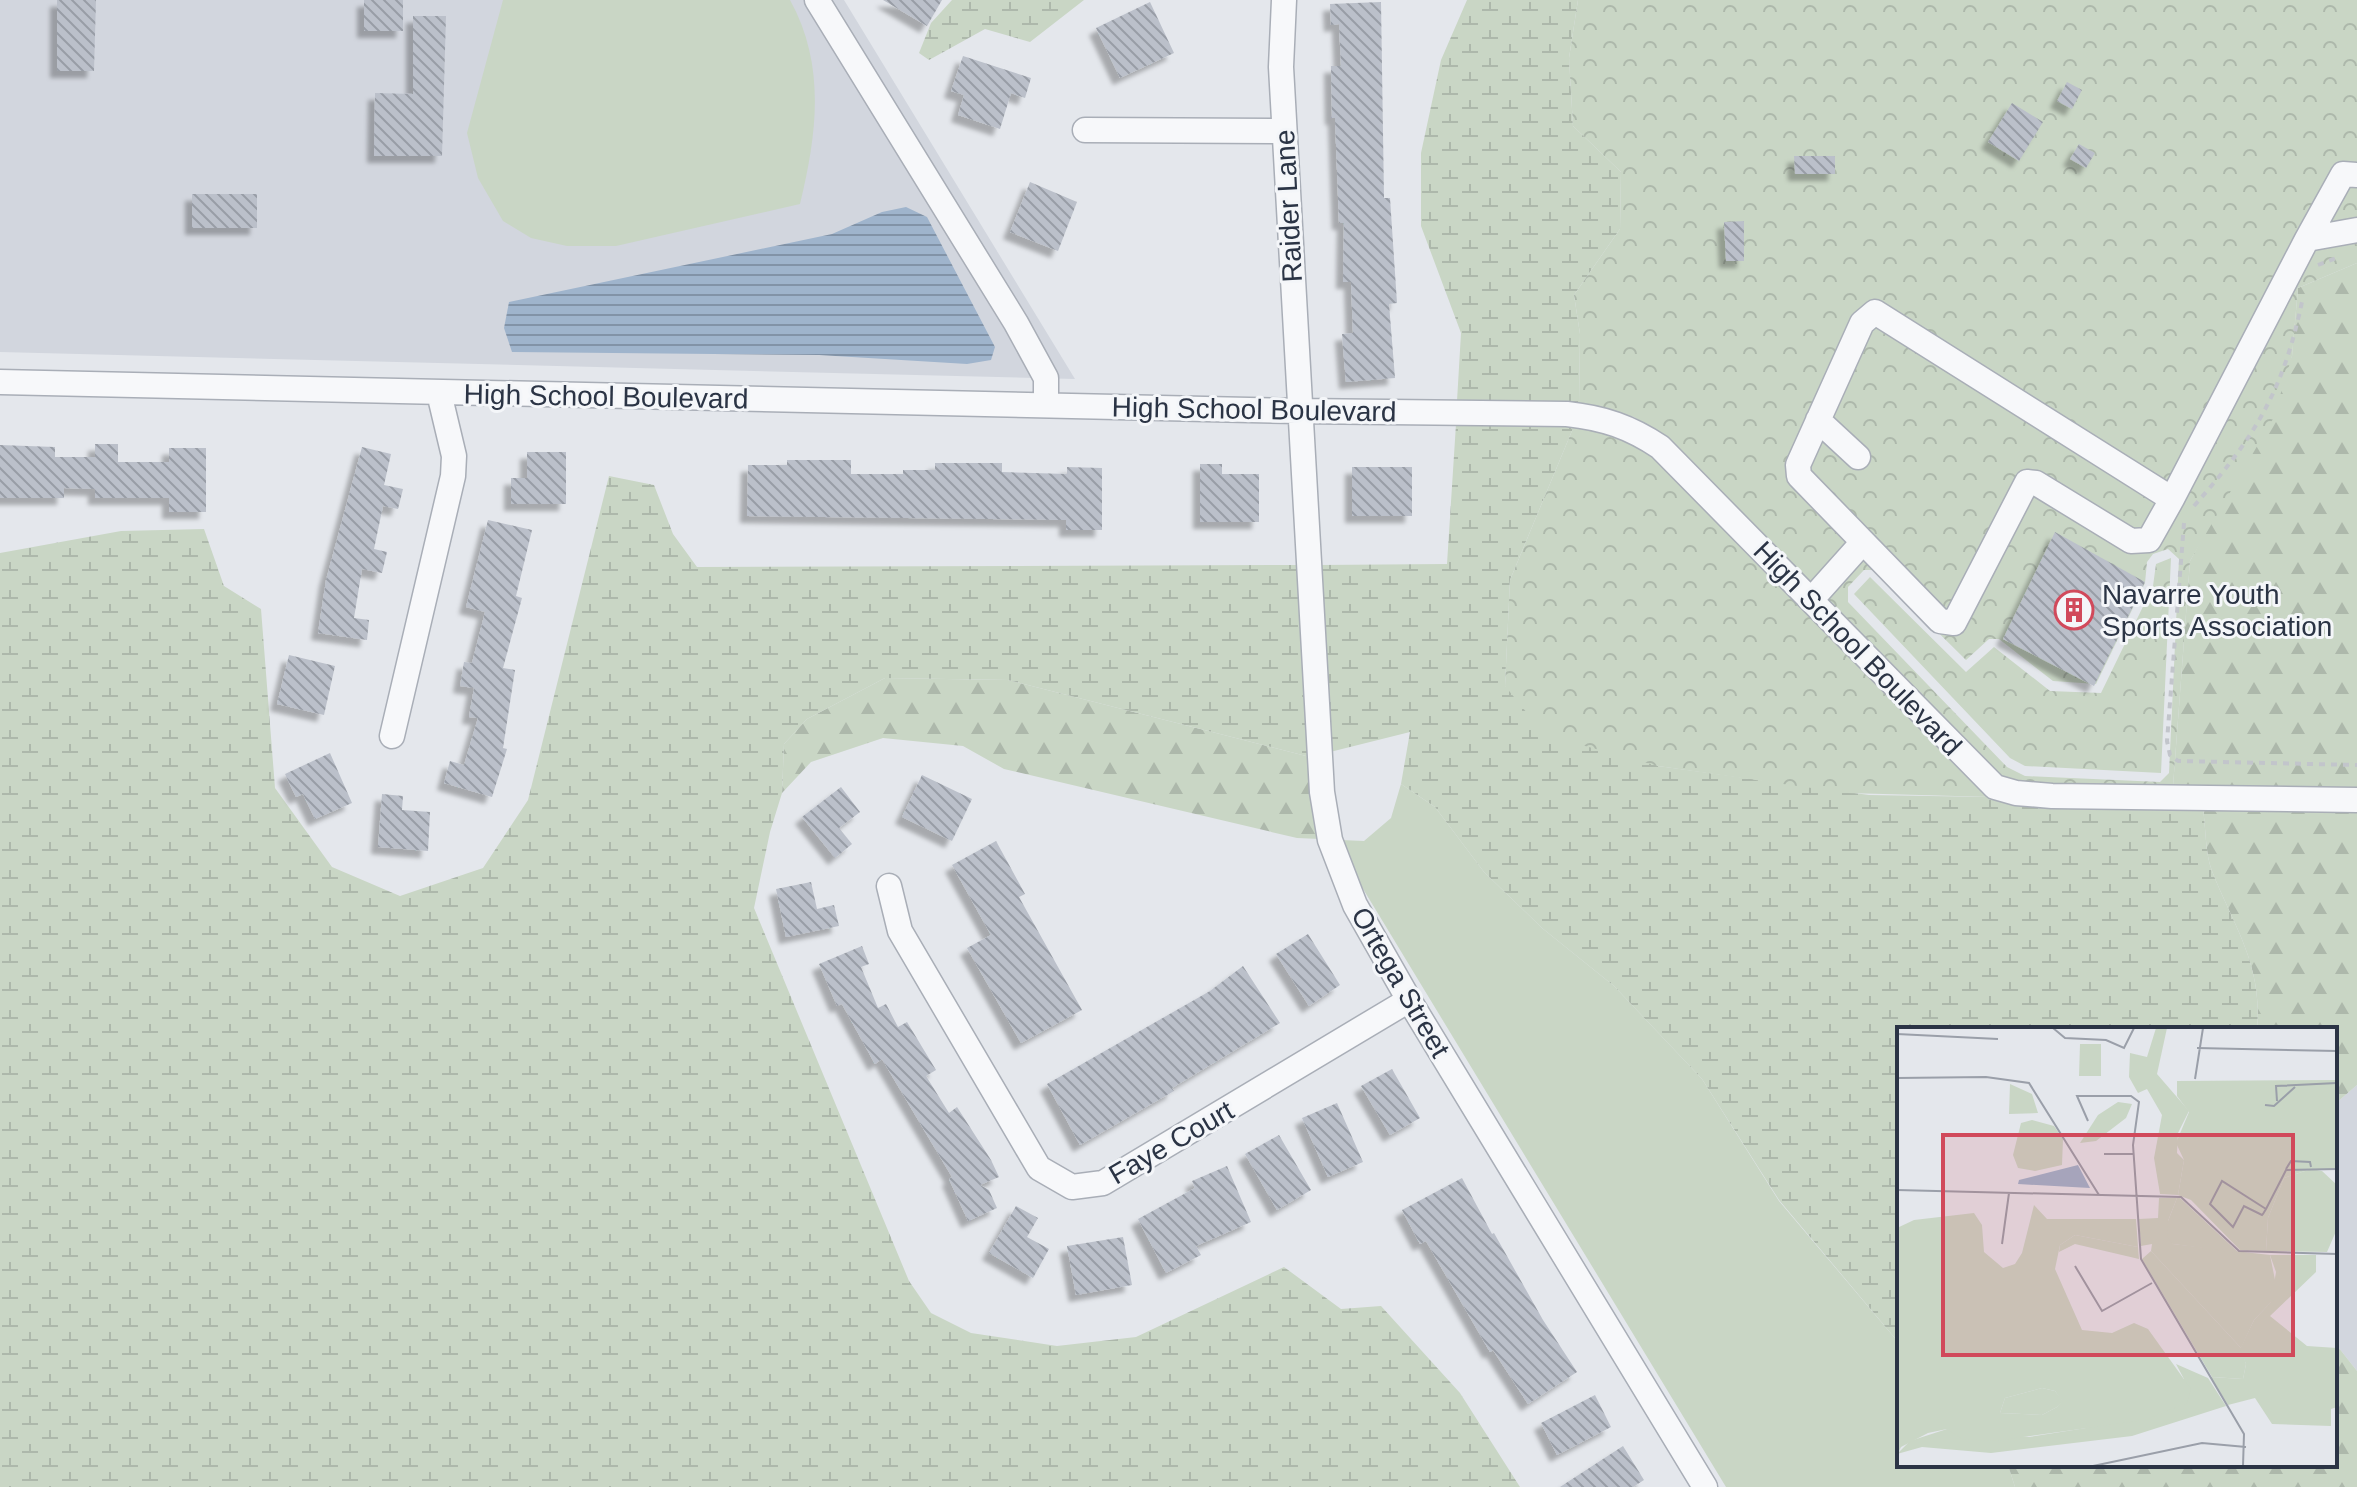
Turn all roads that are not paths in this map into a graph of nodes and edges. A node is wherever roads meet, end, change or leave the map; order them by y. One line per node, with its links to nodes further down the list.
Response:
1 (817, 0): 10 (street)
2 (1284, 0): 4 (street, Raider Lane)
3 (1085, 130): 4 (street)
4 (1284, 131): 11 (street, Raider Lane)
5 (2350, 174): 7 (street)
6 (2357, 230): 7 (street)
7 (2307, 239): 14 (street)
8 (0, 382): 9 (street, High School Boulevard)
9 (439, 393): 10 (street, High School Boulevard); 17 (street)
10 (1046, 405): 11 (street, High School Boulevard)
11 (1298, 411): 16 (street, High School Boulevard); 20 (street, Ortega Street)
12 (1818, 420): 13 (street); 14 (street); 15 (street)
13 (1858, 457)
14 (2172, 499): 15 (street)
15 (1863, 542): 16 (street)
16 (1812, 599): 18 (street, High School Boulevard)
17 (392, 736)
18 (2357, 800)
19 (889, 886): 20 (street, Faye Court)
20 (1409, 1000): 21 (street, Ortega Street)
21 (1705, 1487)

